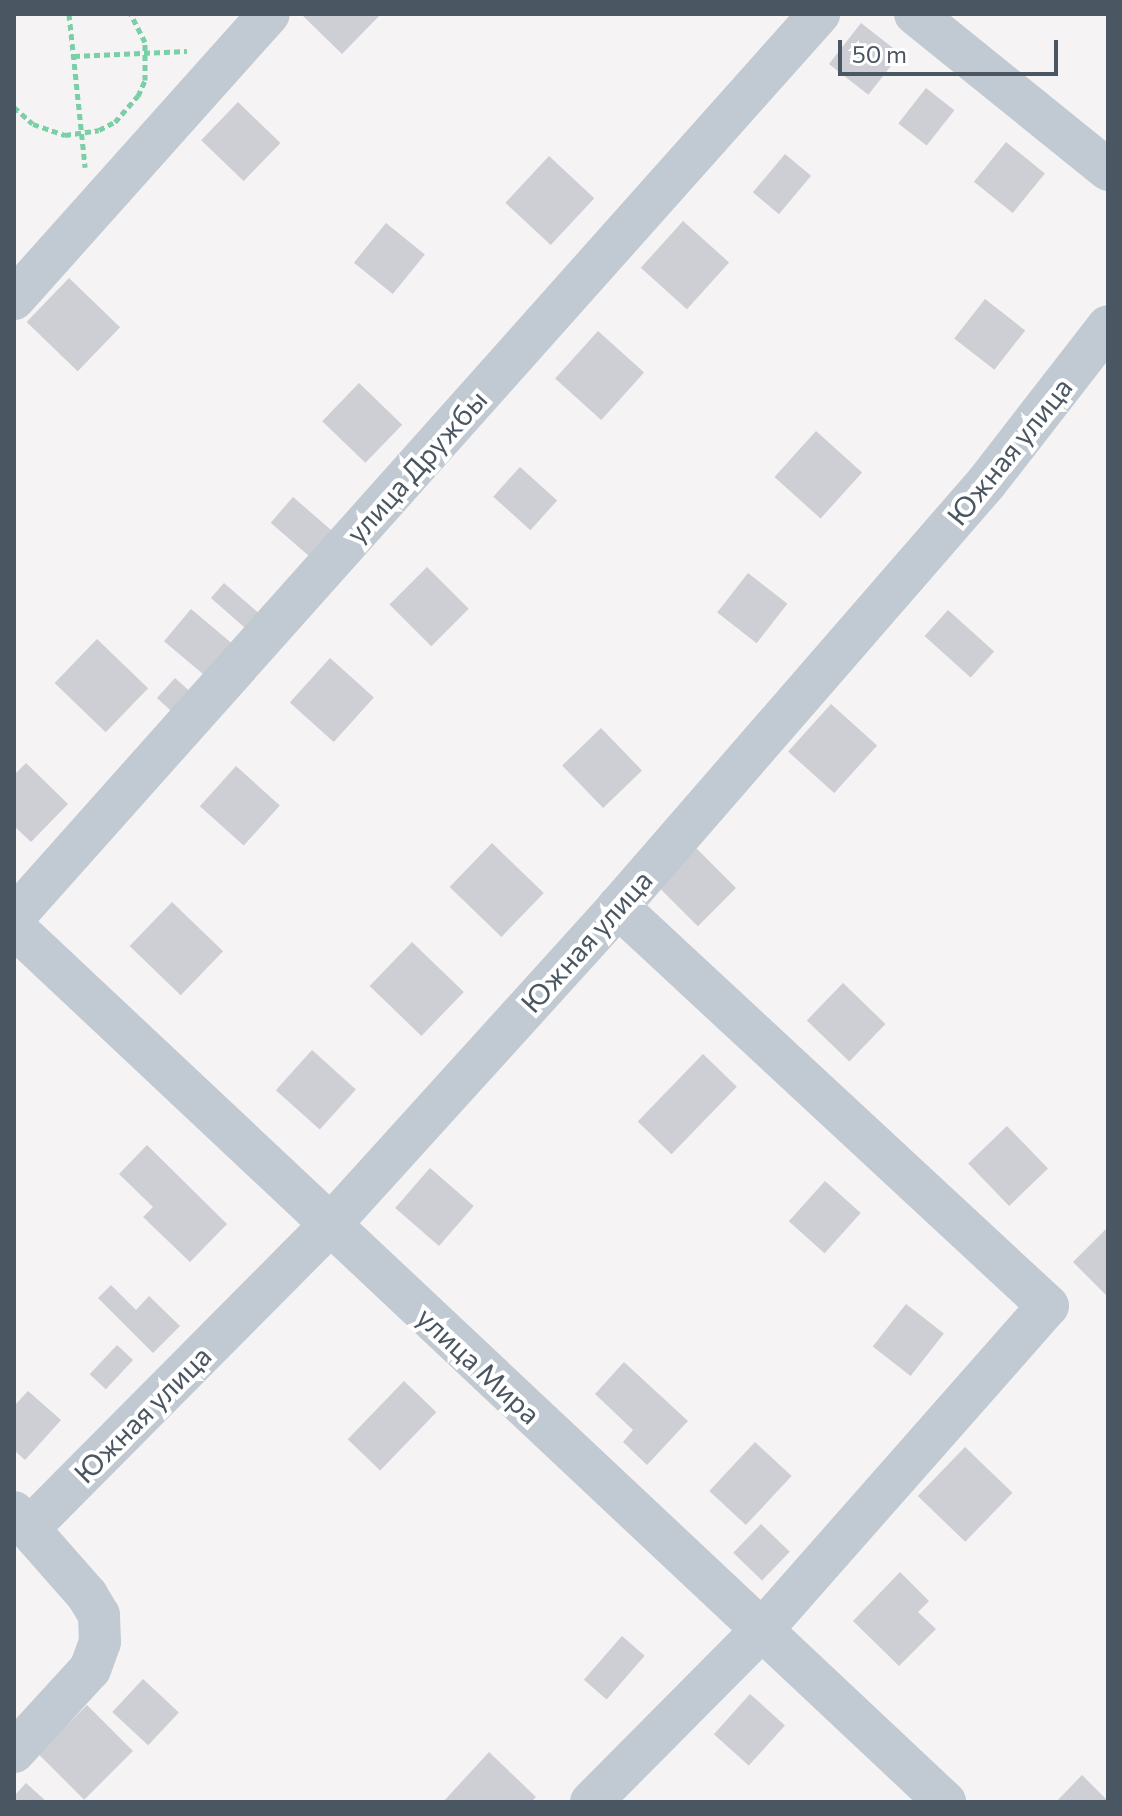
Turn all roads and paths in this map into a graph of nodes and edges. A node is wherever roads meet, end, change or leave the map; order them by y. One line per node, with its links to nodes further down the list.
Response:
1 (69, 14): 7 (path)
2 (131, 14): 6 (path)
3 (819, 14): 15 (street, улица Дружбы)
4 (915, 14): 10 (street)
5 (244, 29): 6 (path); 11 (street)
6 (146, 52): 7 (path); 9 (path)
7 (74, 56): 9 (path)
8 (14, 107): 9 (path)
9 (83, 134): 11 (path)
10 (1108, 170)
11 (88, 216): 12 (street)
12 (14, 299)
13 (1108, 326): 14 (street, Южная улица)
14 (618, 907): 17 (street, Южная улица); 19 (street)
15 (14, 917)
16 (14, 927): 17 (street, улица Мира)
17 (330, 1225): 18 (street, Южная улица); 19 (street, улица Мира)
18 (22, 1519): 20 (street)
19 (762, 1630): 21 (street); 22 (street, улица Мира)
20 (14, 1752)
21 (591, 1802)
22 (945, 1802)

